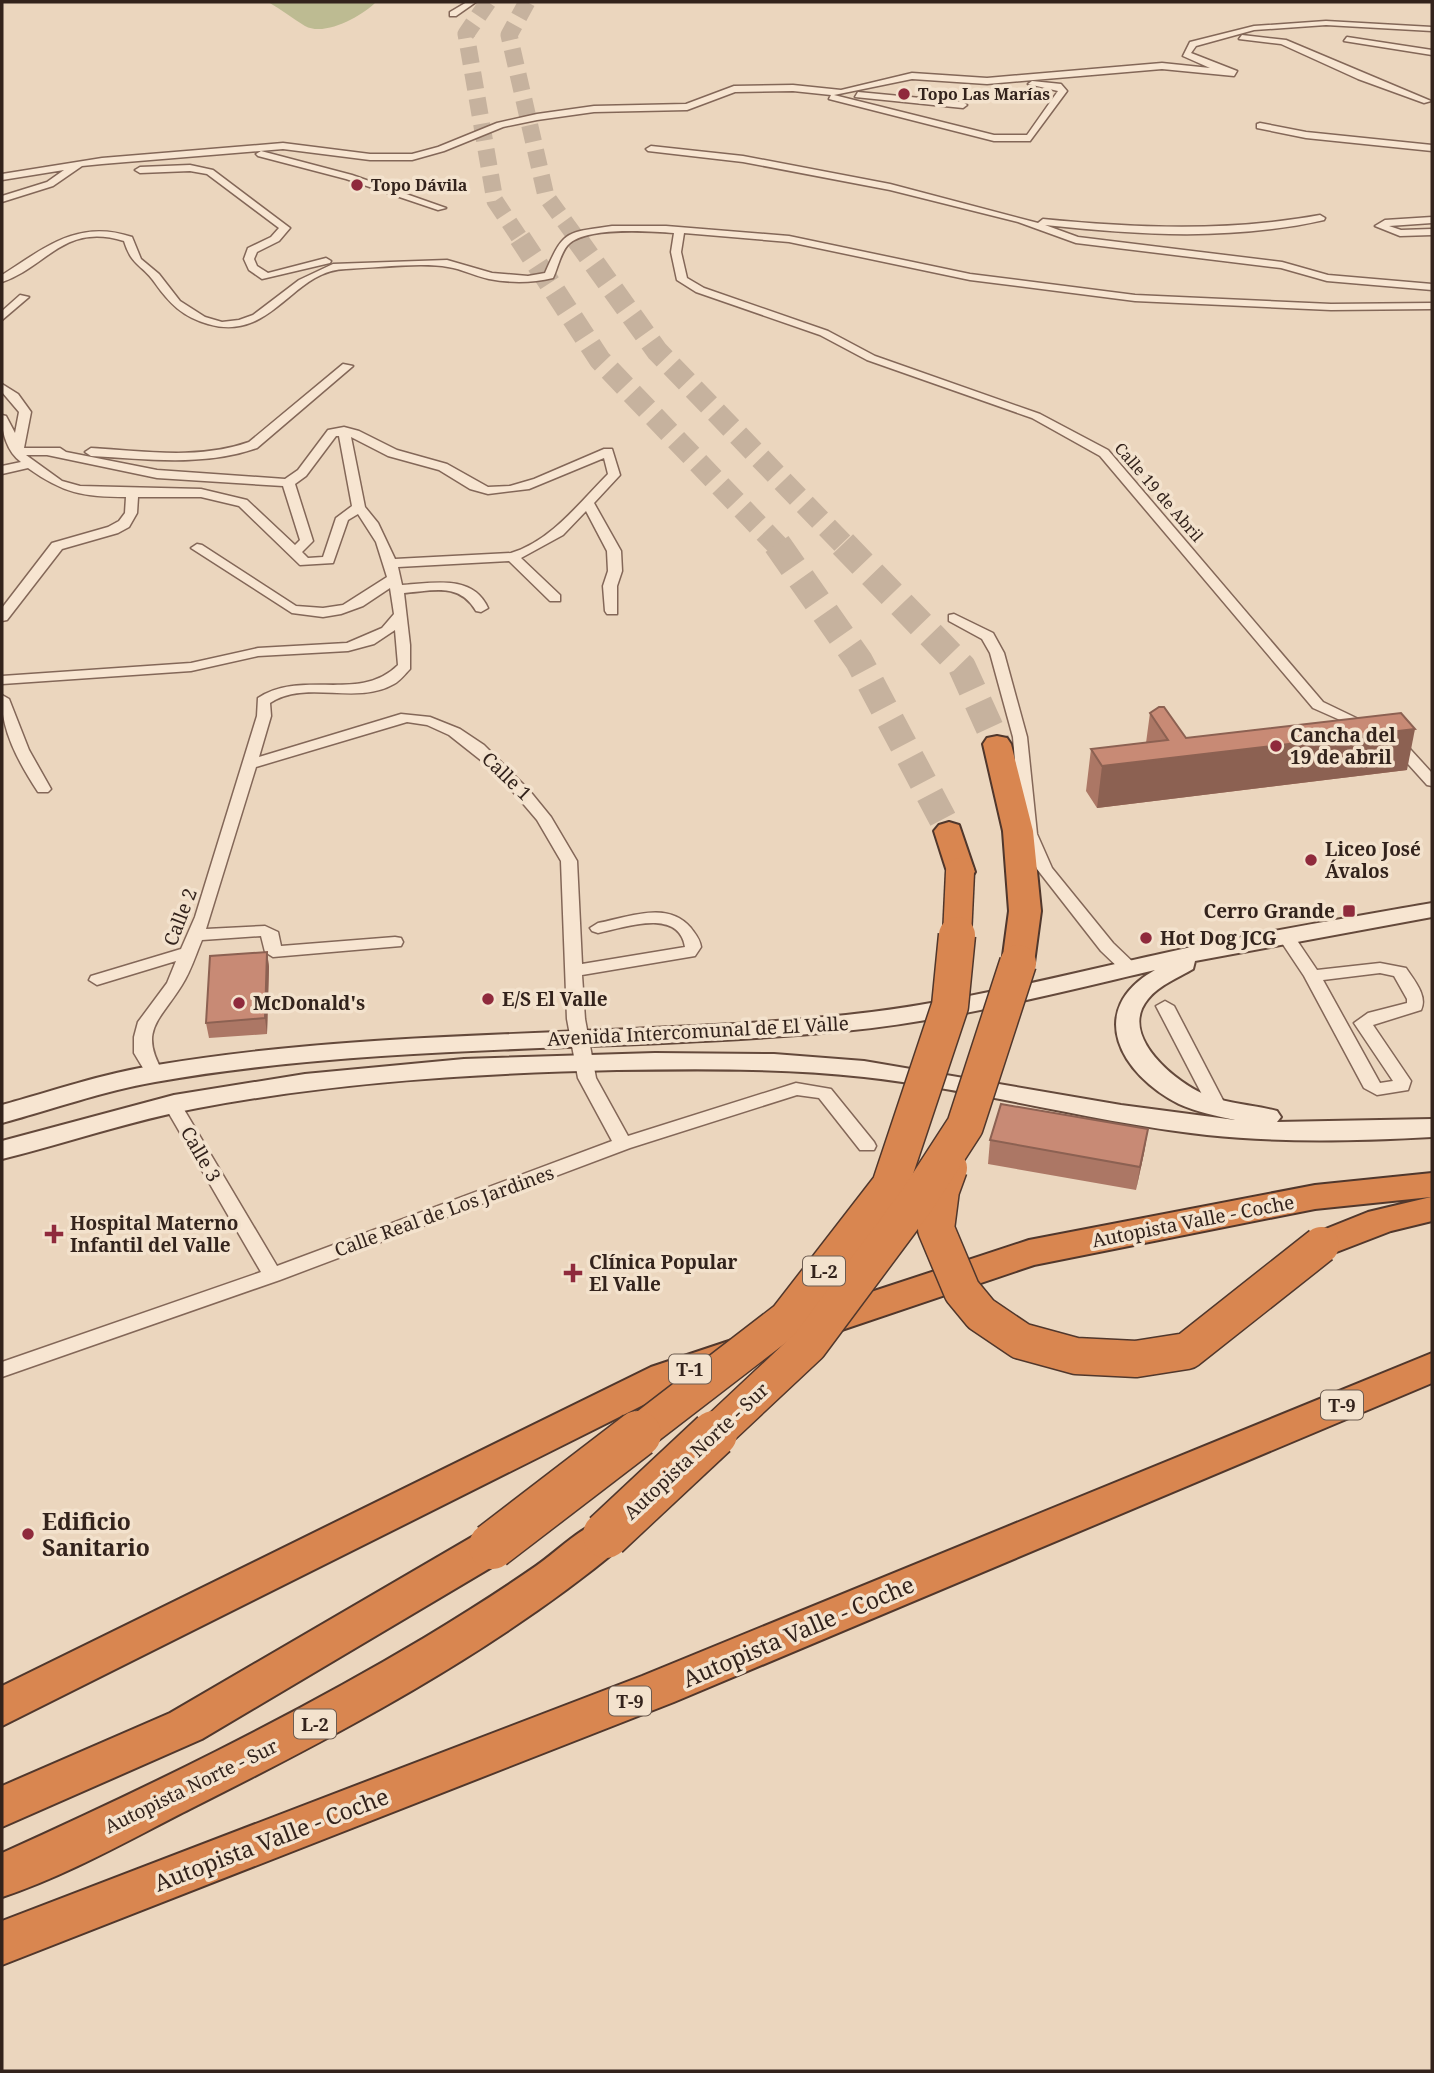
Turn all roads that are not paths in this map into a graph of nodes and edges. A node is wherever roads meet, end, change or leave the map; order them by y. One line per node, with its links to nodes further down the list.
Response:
1 (472, 2): 2 (street)
2 (453, 14)
3 (1432, 29): 4 (street)
4 (1225, 34): 7 (street); 10 (street)
5 (1347, 39): 6 (street)
6 (1432, 53)
7 (994, 81): 8 (street); 9 (street)
8 (811, 91): 9 (street); 14 (street)
9 (841, 93): 11 (street)
10 (1427, 101)
11 (963, 105)
12 (1260, 126): 13 (street)
13 (1432, 148)
14 (240, 149): 16 (street); 20 (street)
15 (650, 149): 22 (street)
16 (79, 164): 17 (street); 18 (street)
17 (69, 173): 19 (street); 26 (street)
18 (2, 177)
19 (2, 199)
20 (441, 208)
21 (1321, 218): 22 (street)
22 (1022, 220): 28 (street)
23 (1432, 220): 25 (street)
24 (679, 230): 26 (street); 30 (street); 58 (street, Calle 19 de Abril)
25 (1432, 232)
26 (350, 263): 27 (street)
27 (2, 279)
28 (1432, 287)
29 (24, 298): 31 (street)
30 (1432, 306)
31 (2, 317)
32 (346, 366): 37 (street)
33 (2, 387): 36 (street)
34 (2, 419): 36 (street)
35 (344, 431): 40 (street); 42 (street); 43 (street)
36 (17, 452): 37 (street); 38 (street)
37 (48, 452): 40 (street)
38 (30, 464): 39 (street); 41 (street)
39 (2, 470)
40 (288, 483): 45 (street)
41 (132, 493): 45 (street); 52 (street)
42 (587, 502): 46 (street); 50 (street)
43 (359, 507): 45 (street); 47 (street)
44 (197, 548): 47 (street)
45 (293, 552)
46 (512, 557): 47 (street); 48 (street)
47 (393, 577): 49 (street); 51 (street)
48 (555, 598)
49 (481, 608)
50 (612, 611)
51 (401, 613): 54 (street); 57 (street, Calle 2)
52 (2, 617)
53 (954, 618): 68 (street)
54 (2, 680)
55 (2, 699): 59 (street)
56 (997, 744): 78 (highway, Autopista Norte - Sur / L-2, bridge)
57 (248, 765): 63 (street, Calle 2); 69 (street, Calle 1)
58 (1432, 782)
59 (43, 789)
60 (949, 831): 90 (highway, Autopista Norte - Sur / L-2, bridge)
61 (1432, 910): 64 (main road, Avenida Intercomunal de El Valle)
62 (598, 928): 69 (street)
63 (196, 935): 65 (street); 66 (street, Calle 2)
64 (1286, 937): 67 (main road, Avenida Intercomunal de El Valle); 70 (street)
65 (395, 942)
66 (189, 952): 71 (street); 74 (street, Calle 2)
67 (1204, 952): 68 (main road, Avenida Intercomunal de El Valle); 76 (main road)
68 (1130, 970): 73 (main road, Avenida Intercomunal de El Valle)
69 (573, 971): 73 (street, Calle 1)
70 (1312, 976): 70 (street)
71 (97, 980)
72 (1165, 1006): 76 (street)
73 (583, 1050): 74 (main road, Avenida Intercomunal de El Valle); 75 (main road, Avenida Intercomunal de El Valle); 80 (main road, Avenida Intercomunal de El Valle); 81 (street, Calle 1)
74 (155, 1074): 77 (main road, Avenida Intercomunal de El Valle)
75 (173, 1105): 83 (main road, Avenida Intercomunal de El Valle); 86 (street, Calle 3)
76 (1217, 1106): 80 (main road)
77 (2, 1114)
78 (965, 1126): 85 (highway, bridge); 91 (highway, Autopista Norte - Sur / L-2, bridge)
79 (1432, 1128): 80 (main road, Avenida Intercomunal de El Valle)
80 (1346, 1133)
81 (623, 1144): 82 (street, Calle Real de Los Jardines); 86 (street, Calle Real de Los Jardines)
82 (867, 1146)
83 (2, 1150)
84 (1432, 1185): 89 (highway, Autopista Valle - Coche / T-1)
85 (1432, 1209)
86 (272, 1275): 88 (street, Calle Real de Los Jardines)
87 (1432, 1367): 92 (highway, Autopista Valle - Coche / T-9)
88 (2, 1370)
89 (2, 1707)
90 (2, 1807)
91 (2, 1876)
92 (2, 1943)

